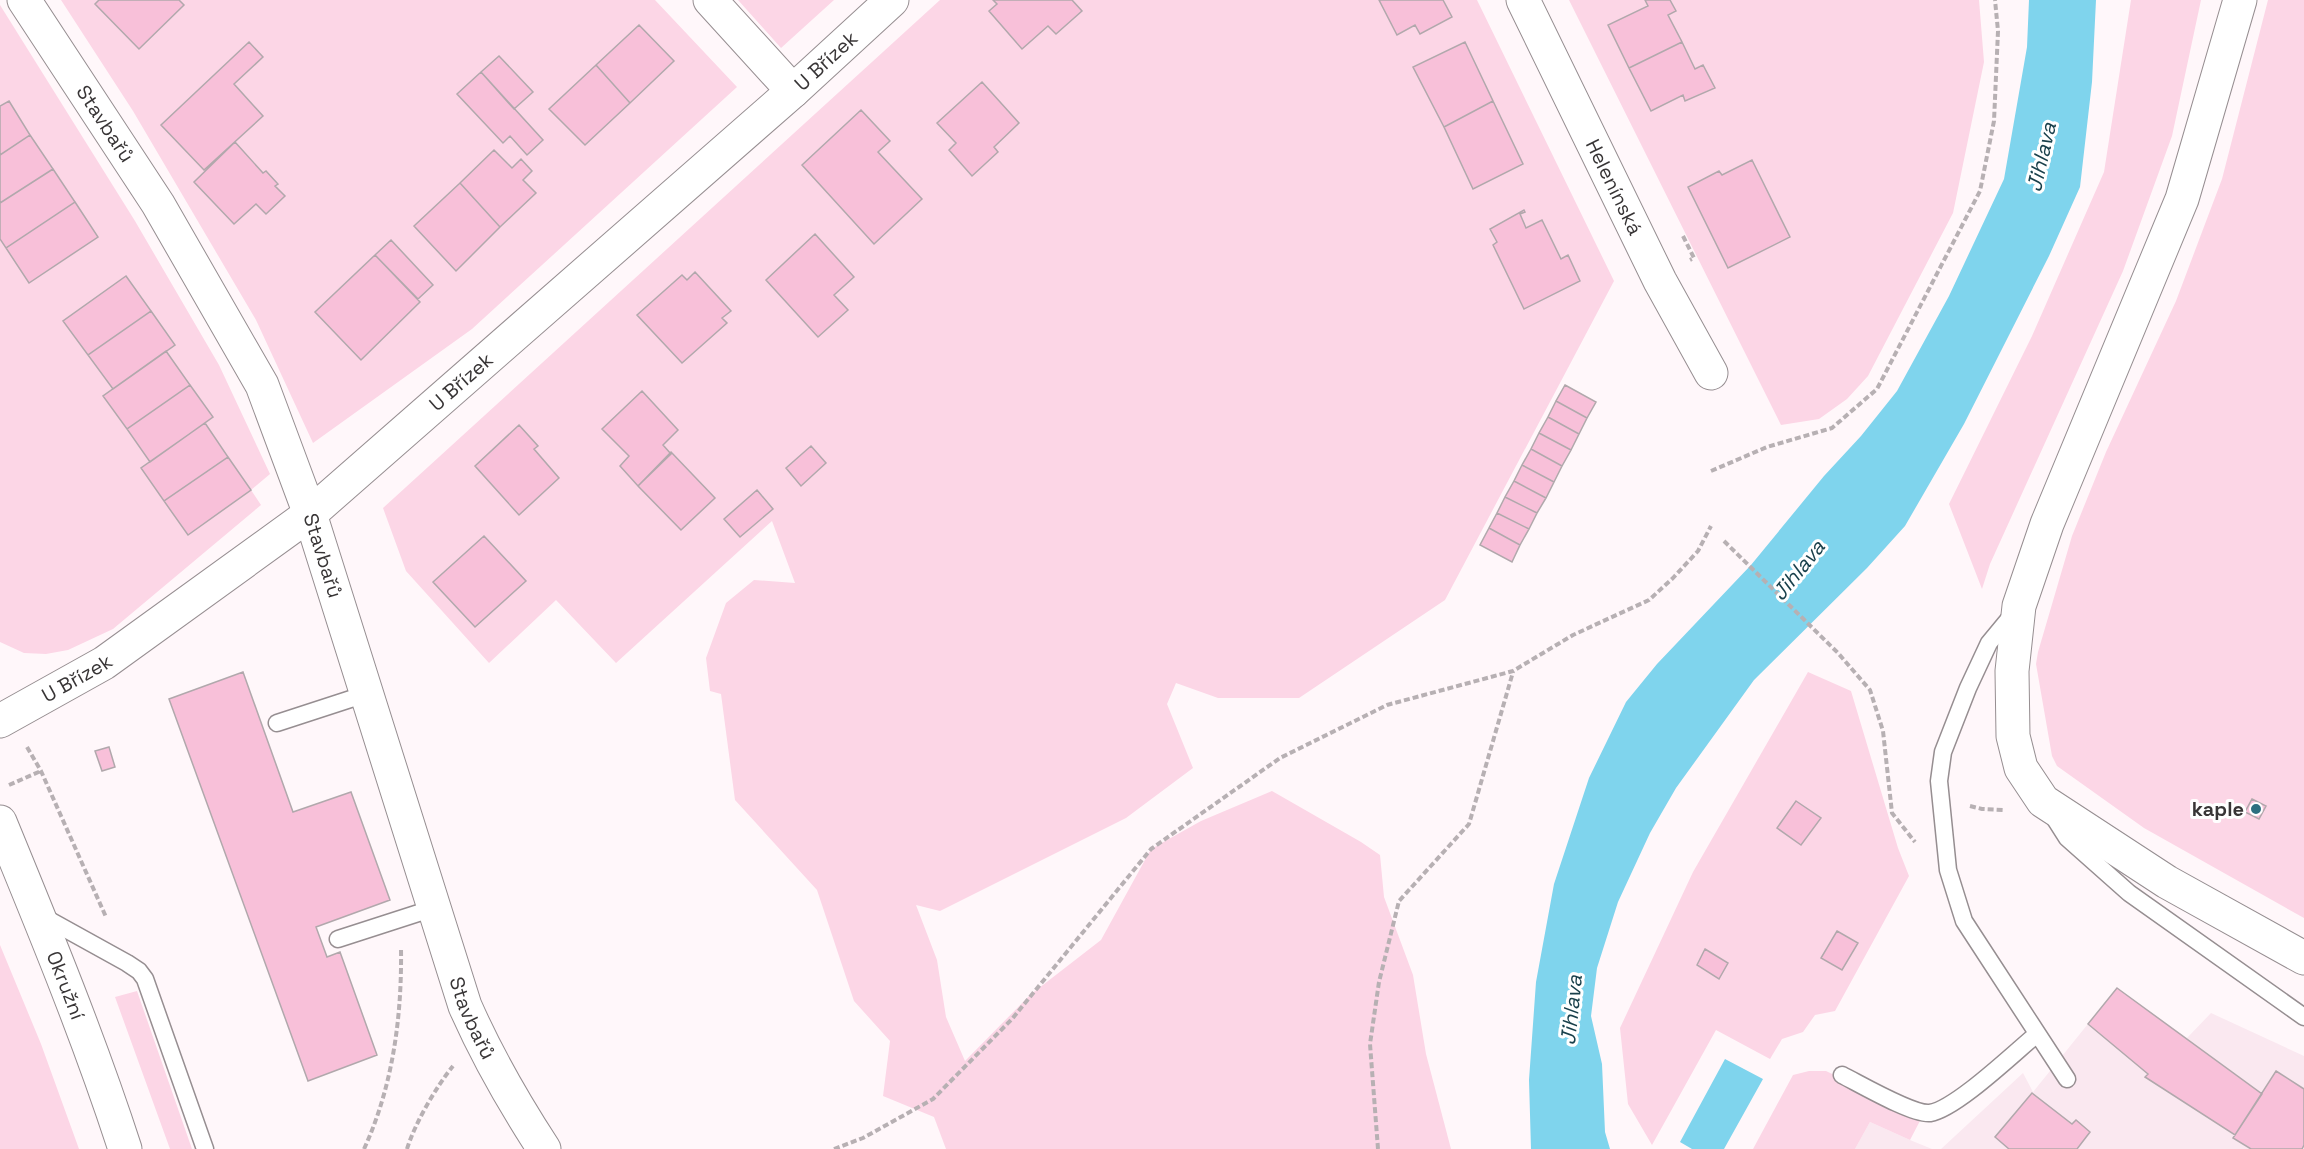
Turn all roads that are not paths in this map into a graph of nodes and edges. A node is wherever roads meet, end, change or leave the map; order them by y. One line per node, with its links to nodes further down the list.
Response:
1 (24, 0): 8 (street, Stavbařů)
2 (710, 0): 6 (street)
3 (892, 0): 6 (street, U Břízek)
4 (1522, 0): 7 (street, Helenínská)
5 (2241, 0): 9 (street)
6 (793, 91): 8 (street, U Břízek)
7 (1711, 373)
8 (310, 514): 10 (street, Stavbařů); 11 (street, U Břízek)
9 (2019, 606): 13 (street); 20 (lane)
10 (366, 694): 12 (lane); 15 (street, Stavbařů)
11 (5, 719)
12 (277, 723)
13 (2043, 801): 18 (street); 19 (lane)
14 (0, 822): 16 (street, Okružní)
15 (434, 908): 17 (lane); 25 (street, Stavbařů)
16 (38, 914): 23 (street, Okružní); 24 (lane)
17 (338, 939)
18 (2304, 958)
19 (2304, 1017)
20 (2037, 1034): 21 (lane); 22 (lane)
21 (1842, 1075)
22 (2067, 1079)
23 (125, 1149)
24 (205, 1149)
25 (544, 1149)

